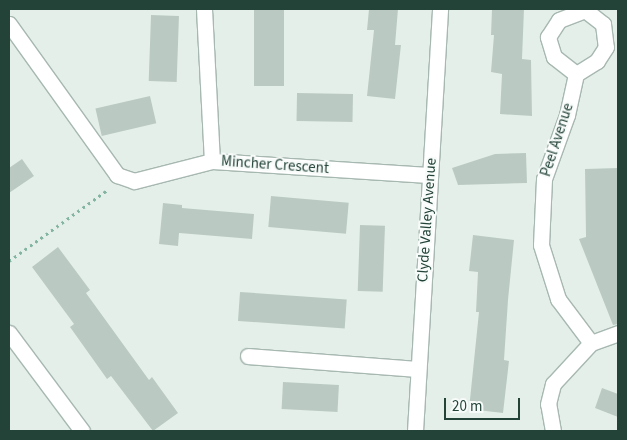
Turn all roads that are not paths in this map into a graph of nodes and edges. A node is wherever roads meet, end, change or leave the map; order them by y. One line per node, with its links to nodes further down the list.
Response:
1 (204, 9): 5 (street, Mincher Crescent)
2 (440, 9): 6 (street, Clyde Valley Avenue)
3 (9, 24): 5 (street)
4 (576, 74): 9 (street, Peel Avenue)
5 (212, 161): 6 (street, Mincher Crescent)
6 (430, 175): 11 (street, Clyde Valley Avenue)
7 (9, 333): 12 (street)
8 (618, 333): 9 (street)
9 (590, 343): 14 (street)
10 (248, 356): 11 (street)
11 (417, 370): 13 (street, Clyde Valley Avenue)
12 (82, 431)
13 (415, 431)
14 (553, 431)

